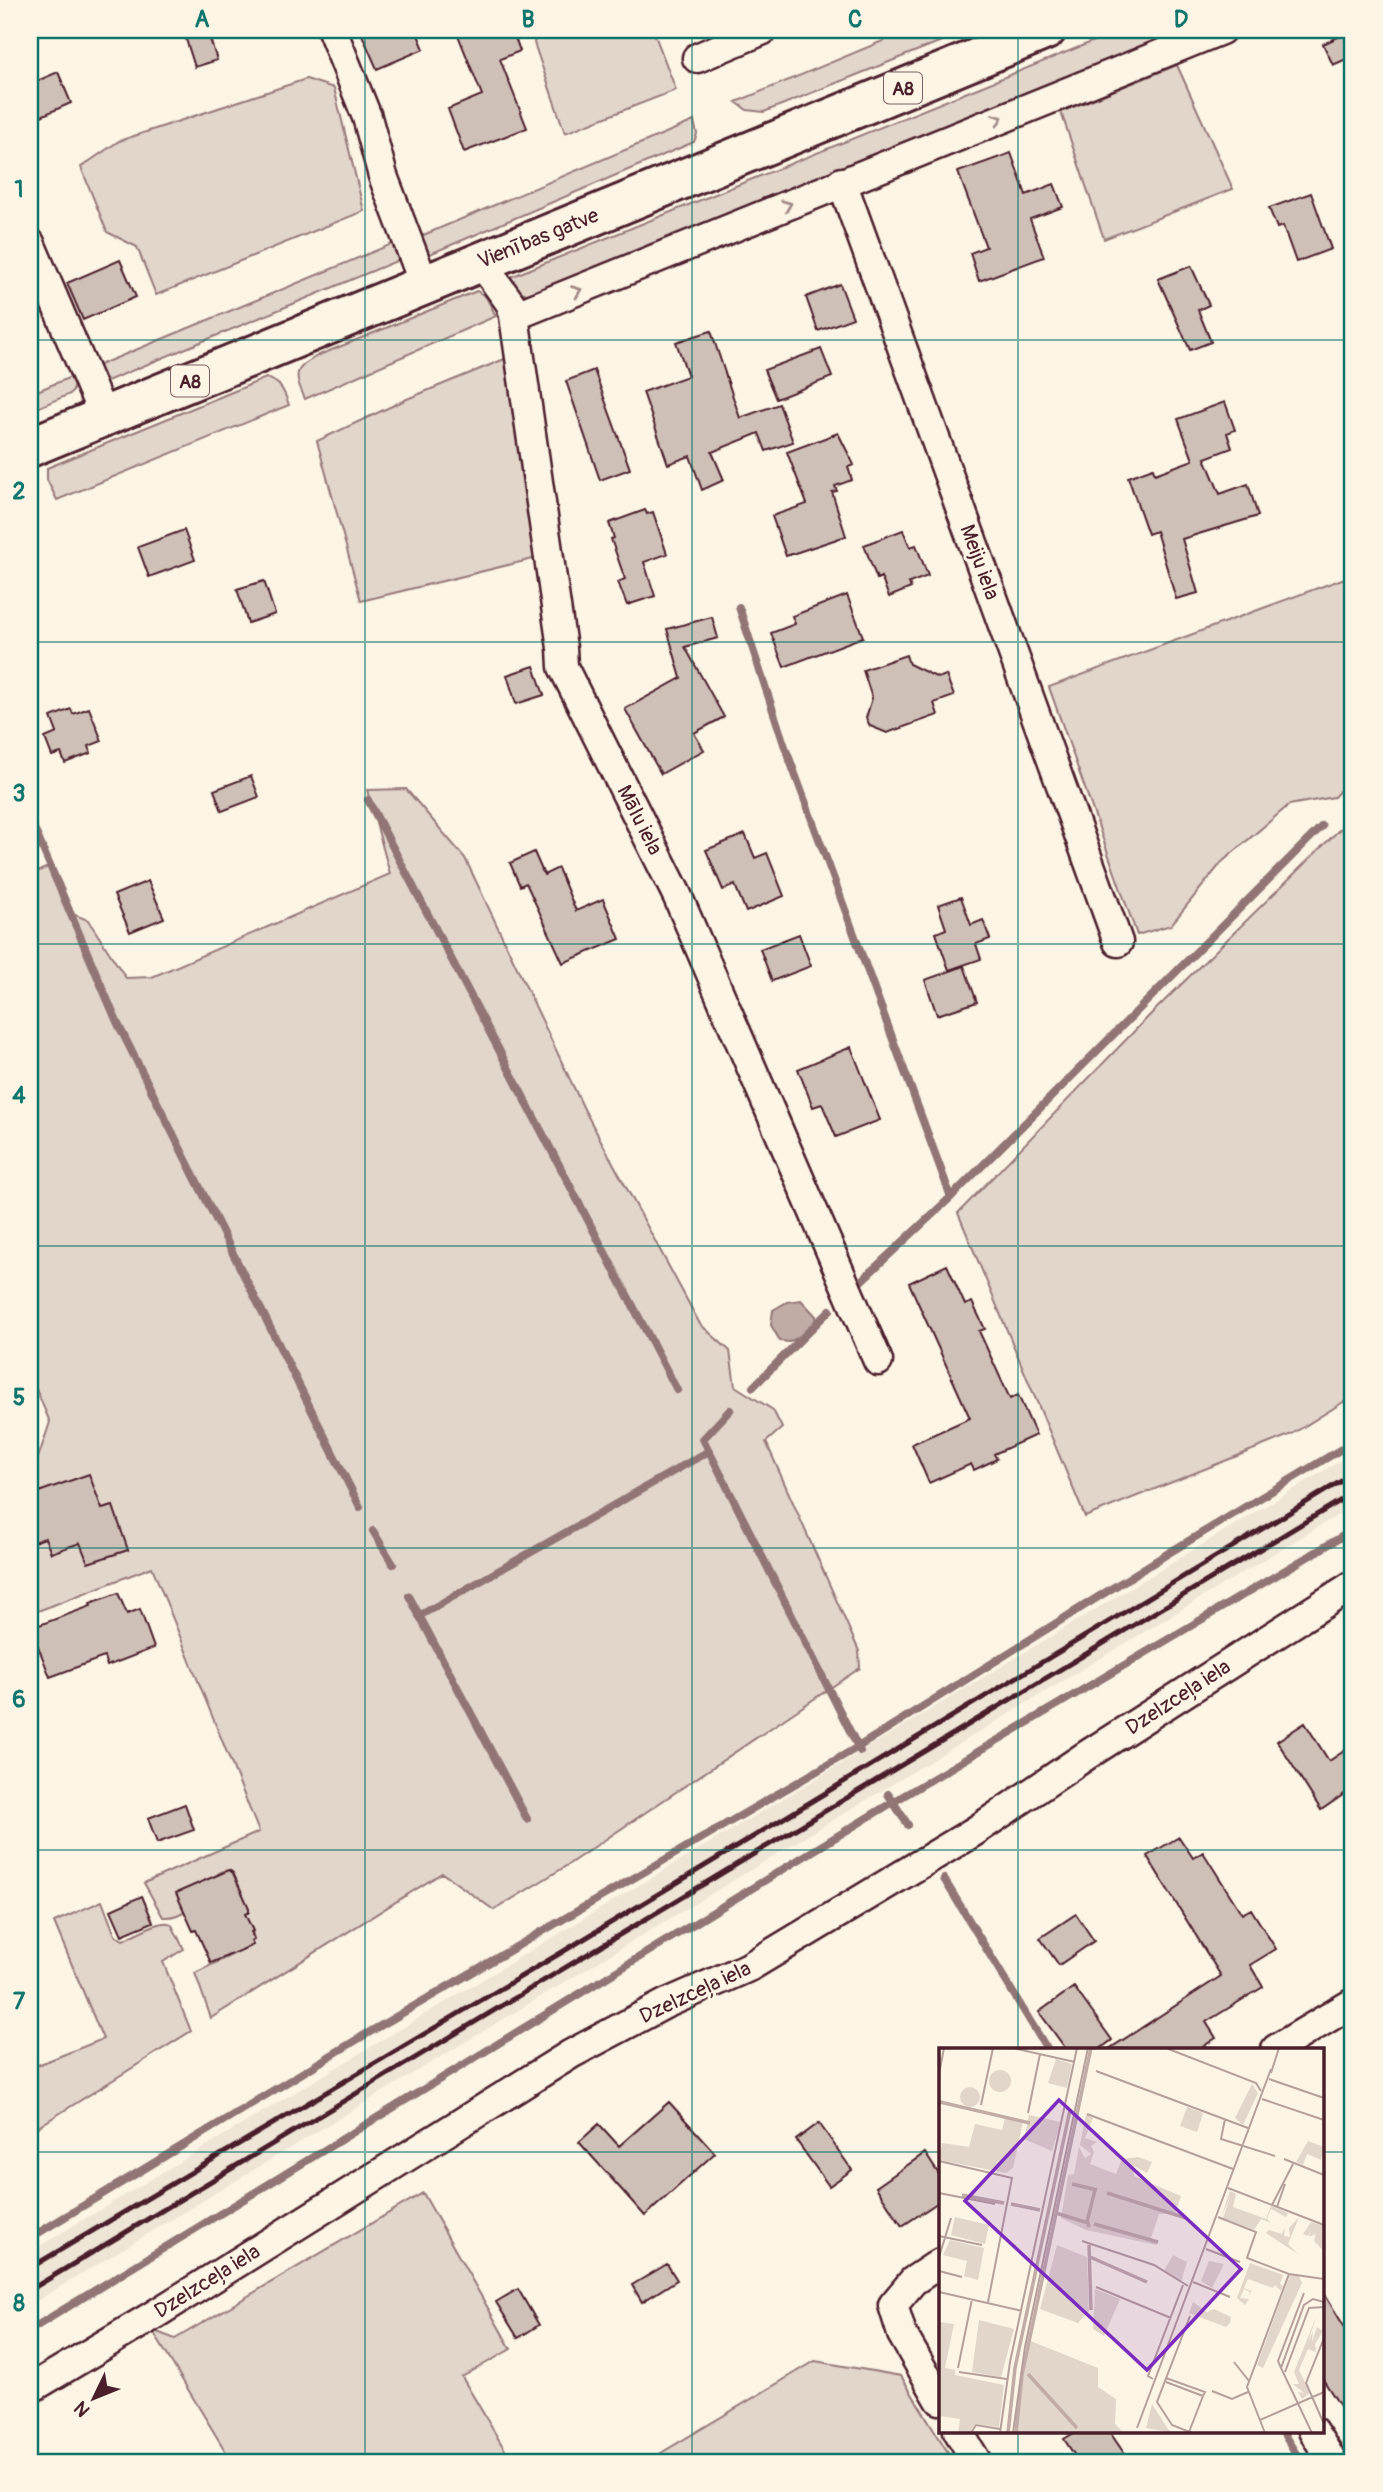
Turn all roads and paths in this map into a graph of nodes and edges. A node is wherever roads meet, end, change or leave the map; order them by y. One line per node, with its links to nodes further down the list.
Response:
1 (332, 30): 9 (street)
2 (763, 30): 5 (street)
3 (1046, 30): 8 (highway, Vienības gatve / A8)
4 (1220, 30): 6 (street, one-way to 4)
5 (697, 58)
6 (842, 182): 10 (street, one-way to 6); 13 (street, Meiju iela)
7 (30, 243): 11 (street)
8 (480, 261): 9 (highway, Vienības gatve / A8); 10 (street, Mālu iela)
9 (424, 284): 11 (highway, Vienības gatve / A8)
10 (514, 316): 14 (street, Mālu iela)
11 (104, 417): 12 (highway, Vienības gatve / A8)
12 (30, 447)
13 (1118, 942)
14 (878, 1361)
15 (1353, 1585): 19 (street, Dzelzceļa iela)
16 (1353, 2003): 17 (street)
17 (1278, 2048)
18 (939, 2264): 20 (street)
19 (30, 2389)
20 (939, 2398)
21 (959, 2432): 23 (street)
22 (1314, 2432): 24 (street)
23 (977, 2462)
24 (1333, 2462)

